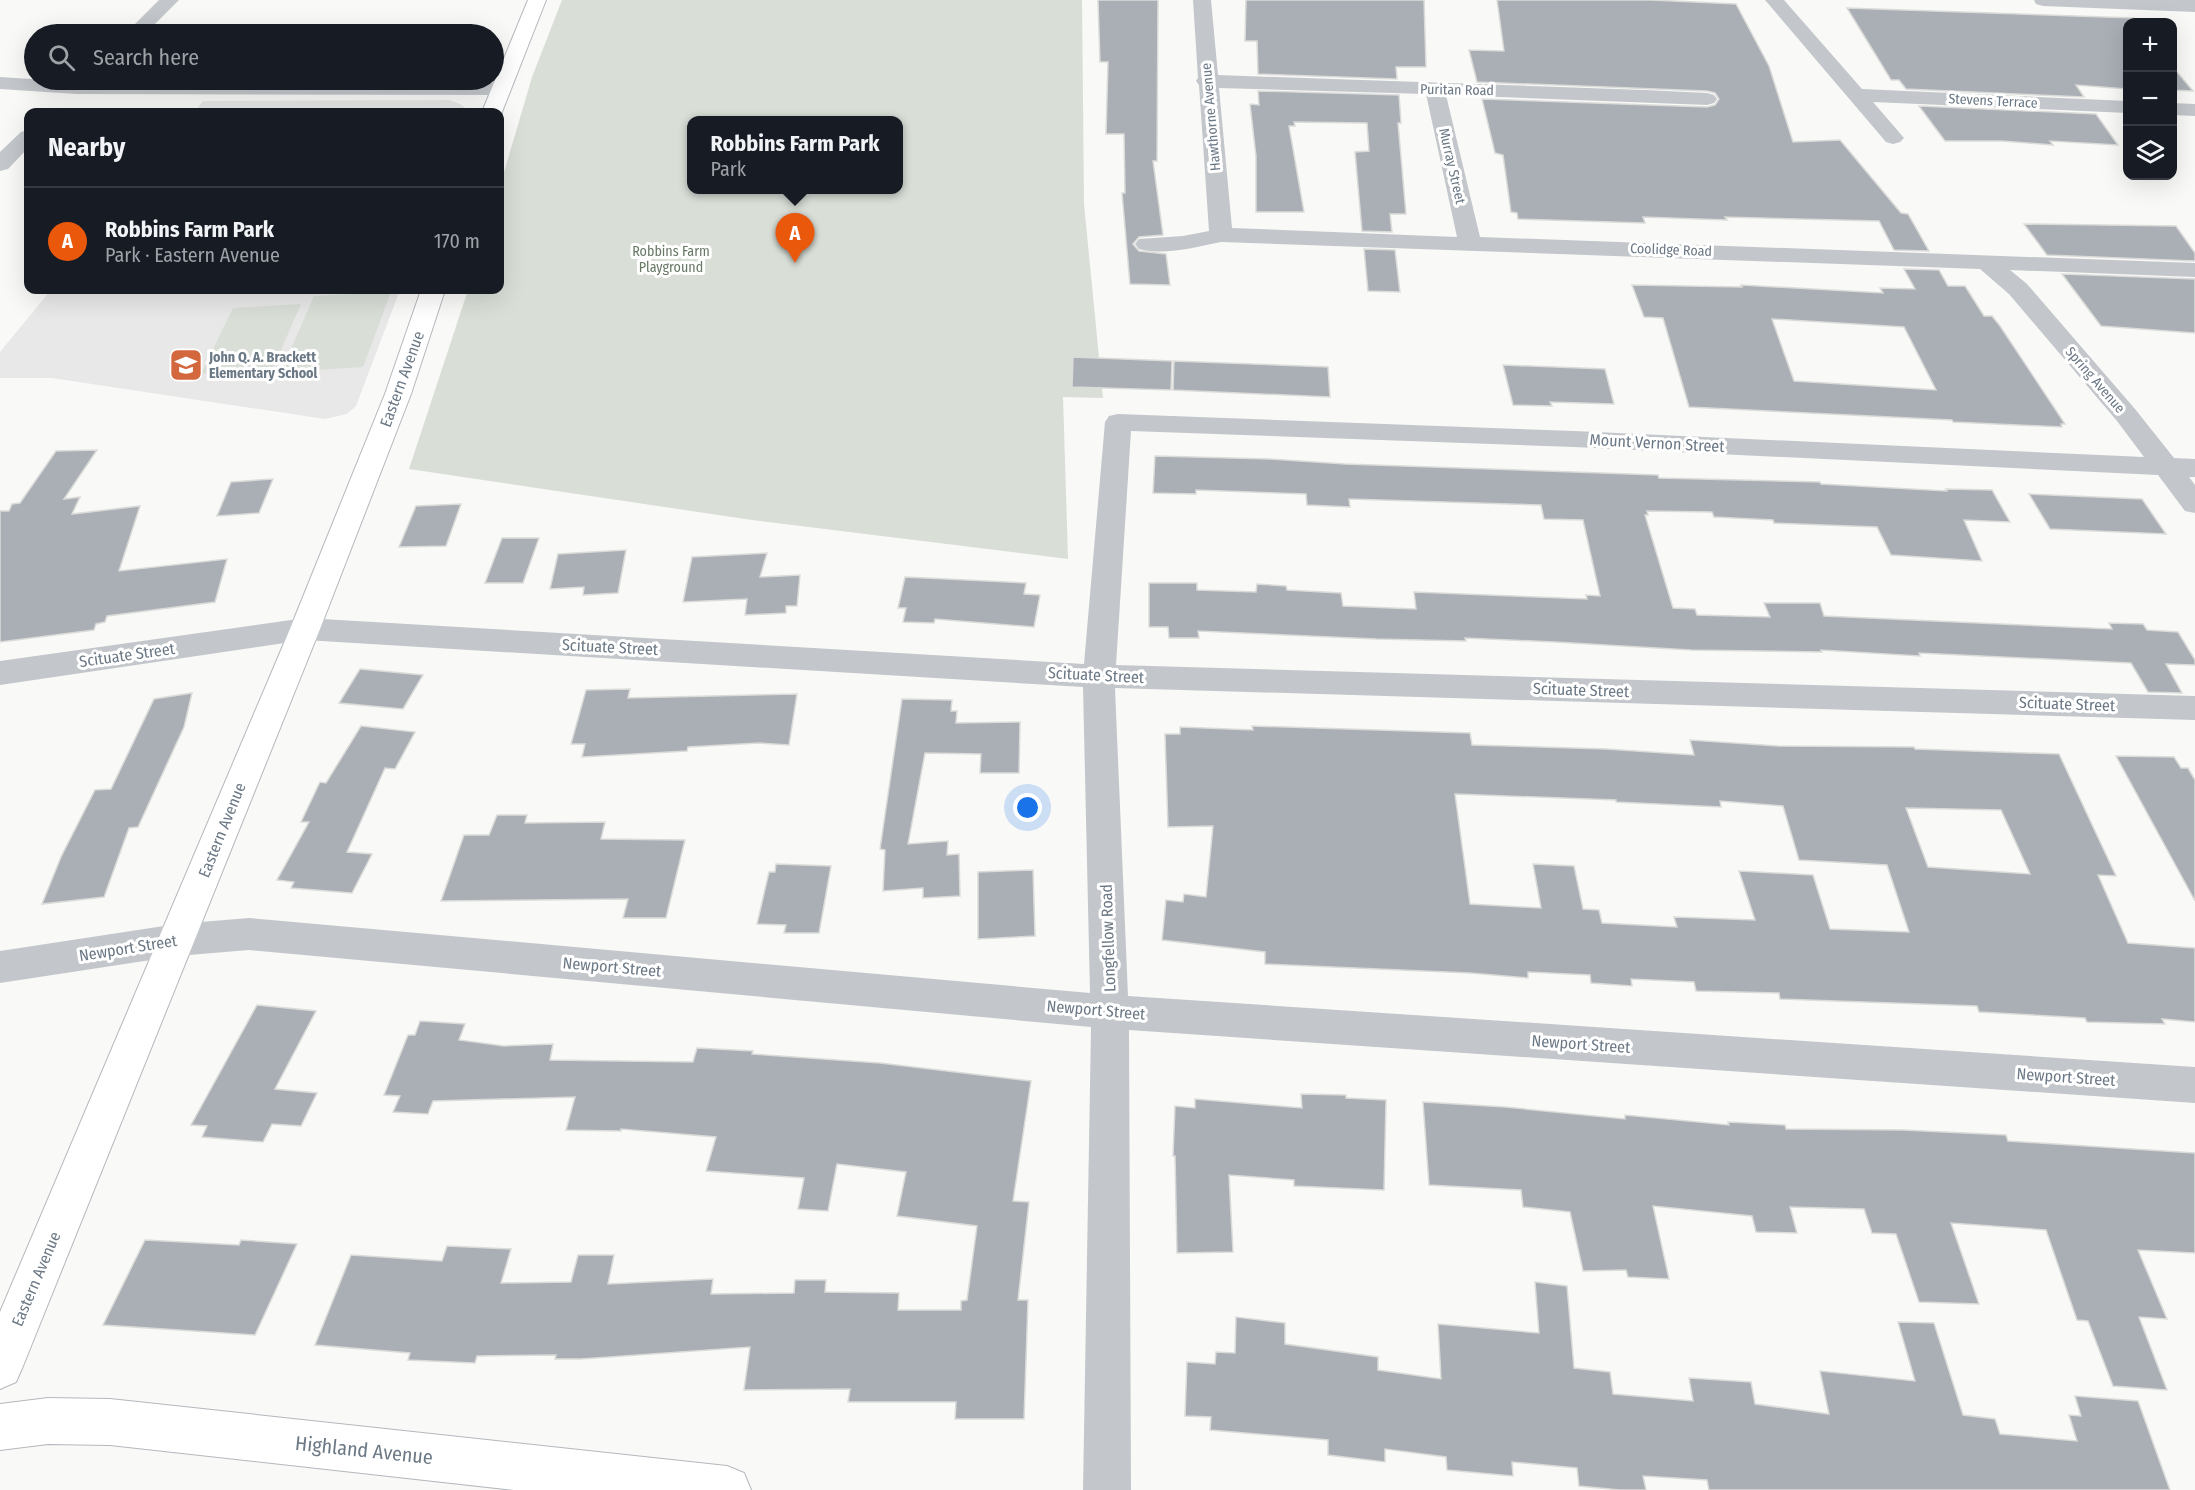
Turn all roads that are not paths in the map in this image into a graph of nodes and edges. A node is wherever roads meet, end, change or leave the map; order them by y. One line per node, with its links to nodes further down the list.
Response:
1 (170, 0): 7 (street)
2 (537, 0): 8 (street)
3 (1202, 0): 9 (street, Hawthorne Avenue)
4 (1774, 0): 15 (street)
5 (2043, 0): 6 (street)
6 (2195, 6)
7 (145, 24)
8 (504, 81)
9 (1206, 81): 14 (street, Puritan Road); 25 (street, Hawthorne Avenue)
10 (0, 83): 11 (street)
11 (24, 83)
12 (76, 90): 17 (street)
13 (500, 90): 19 (street)
14 (1435, 90): 16 (street, Puritan Road); 26 (street, Murray Street)
15 (1858, 95): 18 (street, Stevens Terrace); 22 (street)
16 (1707, 99)
17 (61, 104)
18 (2123, 107)
19 (494, 108)
20 (2177, 109): 21 (street)
21 (2195, 110)
22 (1893, 138)
23 (24, 140): 24 (street)
24 (0, 164)
25 (1221, 235): 26 (street, Coolidge Road); 27 (street, Coolidge Road)
26 (1470, 243): 28 (street, Coolidge Road)
27 (1147, 244)
28 (1987, 263): 29 (street, Coolidge Road); 32 (street, Spring Avenue)
29 (2195, 270)
30 (432, 294): 35 (street, Eastern Avenue)
31 (1118, 422): 32 (street, Mount Vernon Street); 37 (street, Longfellow Road)
32 (2166, 467): 33 (street, Mount Vernon Street); 34 (street, Spring Avenue)
33 (2195, 468)
34 (2195, 504)
35 (305, 629): 36 (street, Scituate Street); 37 (street, Scituate Street); 39 (street, Eastern Avenue)
36 (0, 673)
37 (1099, 676): 38 (street, Scituate Street); 41 (street, Longfellow Road)
38 (2195, 708)
39 (177, 940): 40 (street, Newport Street); 41 (street, Newport Street); 43 (street, Eastern Avenue)
40 (0, 967)
41 (1110, 1012): 42 (street, Newport Street); 46 (street, Longfellow Road)
42 (2195, 1085)
43 (0, 1366)
44 (0, 1427): 45 (street, Highland Avenue)
45 (727, 1490)
46 (1107, 1490)

